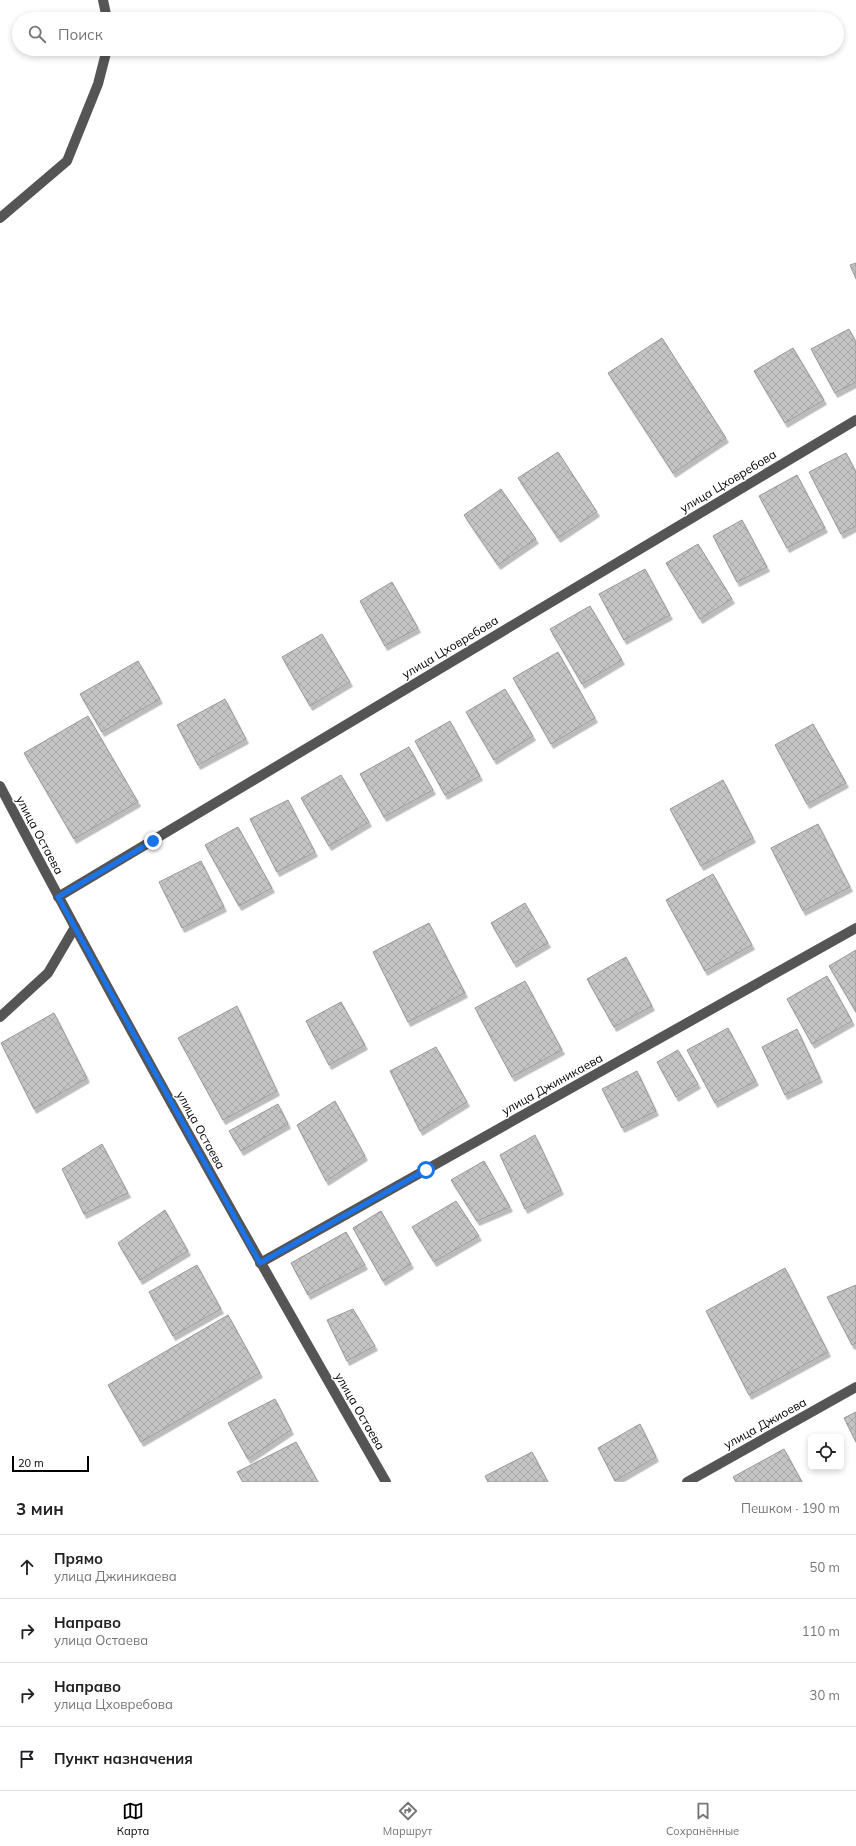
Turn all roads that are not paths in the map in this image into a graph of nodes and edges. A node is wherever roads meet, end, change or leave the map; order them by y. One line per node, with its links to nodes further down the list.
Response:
1 (103, 0): 2 (street)
2 (106, 12)
3 (104, 56): 4 (street)
4 (0, 218)
5 (856, 420): 7 (street, улица Цховребова)
6 (0, 786): 7 (street, улица Остаева)
7 (58, 897): 8 (street, улица Остаева)
8 (74, 928): 10 (street); 11 (street, улица Остаева)
9 (856, 928): 11 (street, улица Джиникаева)
10 (0, 1017)
11 (260, 1263): 13 (street, улица Остаева)
12 (856, 1386): 14 (street, улица Джиоева)
13 (386, 1482)
14 (687, 1482)

